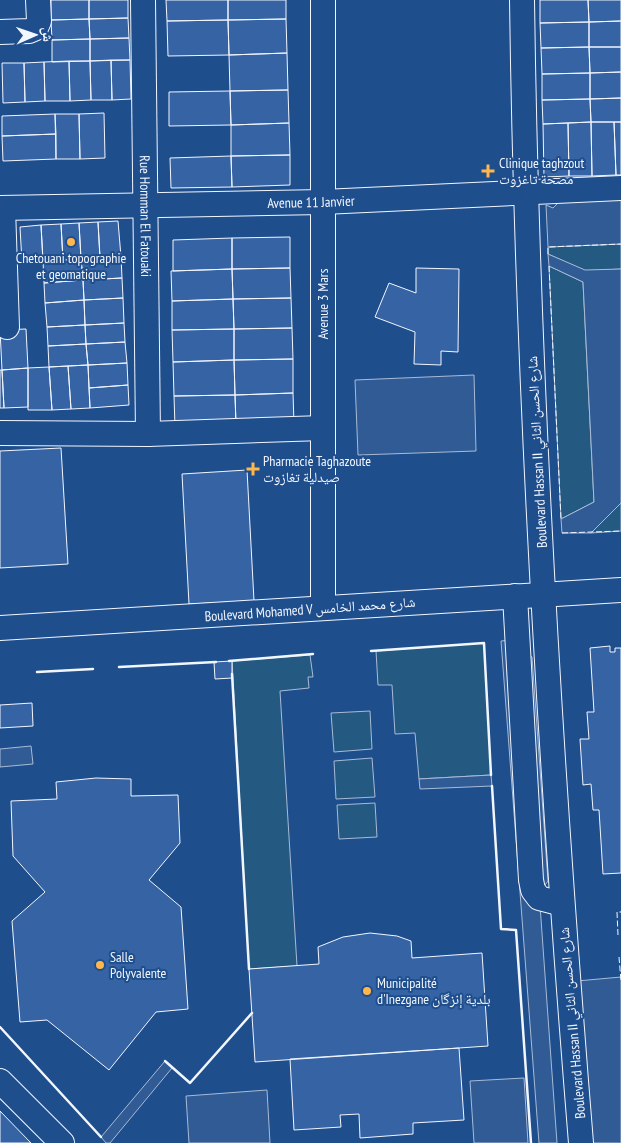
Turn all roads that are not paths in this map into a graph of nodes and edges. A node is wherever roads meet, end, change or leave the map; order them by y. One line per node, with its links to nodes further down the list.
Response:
1 (38, 0): 5 (street)
2 (142, 0): 9 (street, Rue Homman El Fatouaki)
3 (323, 0): 8 (street, Avenue 3 Mars)
4 (522, 0): 7 (street, Boulevard Hassan II شارع الحسن الثاني)
5 (0, 32)
6 (621, 188): 7 (street, Avenue 11 Janvier)
7 (525, 194): 8 (street, Avenue 11 Janvier); 16 (street, Boulevard Hassan II شارع الحسن الثاني)
8 (322, 202): 9 (street, Avenue 11 Janvier); 12 (street, Avenue 3 Mars)
9 (145, 206): 10 (street, Avenue 11 Janvier); 14 (street, Rue Homman El Fatouaki)
10 (2, 208): 11 (street)
11 (7, 327)
12 (323, 428): 14 (street); 18 (street, Avenue 3 Mars)
13 (0, 433): 14 (street)
14 (148, 434)
15 (621, 590): 16 (street, Boulevard Mohamed V شارع محمد الخامس)
16 (544, 594): 17 (street, Boulevard Mohamed V شارع محمد الخامس); 20 (street, Boulevard Hassan II شارع الحسن الثاني)
17 (515, 596): 18 (street, Boulevard Mohamed V شارع محمد الخامس); 20 (street)
18 (323, 608): 19 (street, Boulevard Mohamed V شارع محمد الخامس)
19 (0, 628)
20 (562, 904): 23 (street, Boulevard Hassan II شارع الحسن الثاني)
21 (0, 1082): 22 (street)
22 (62, 1143)
23 (581, 1143)

